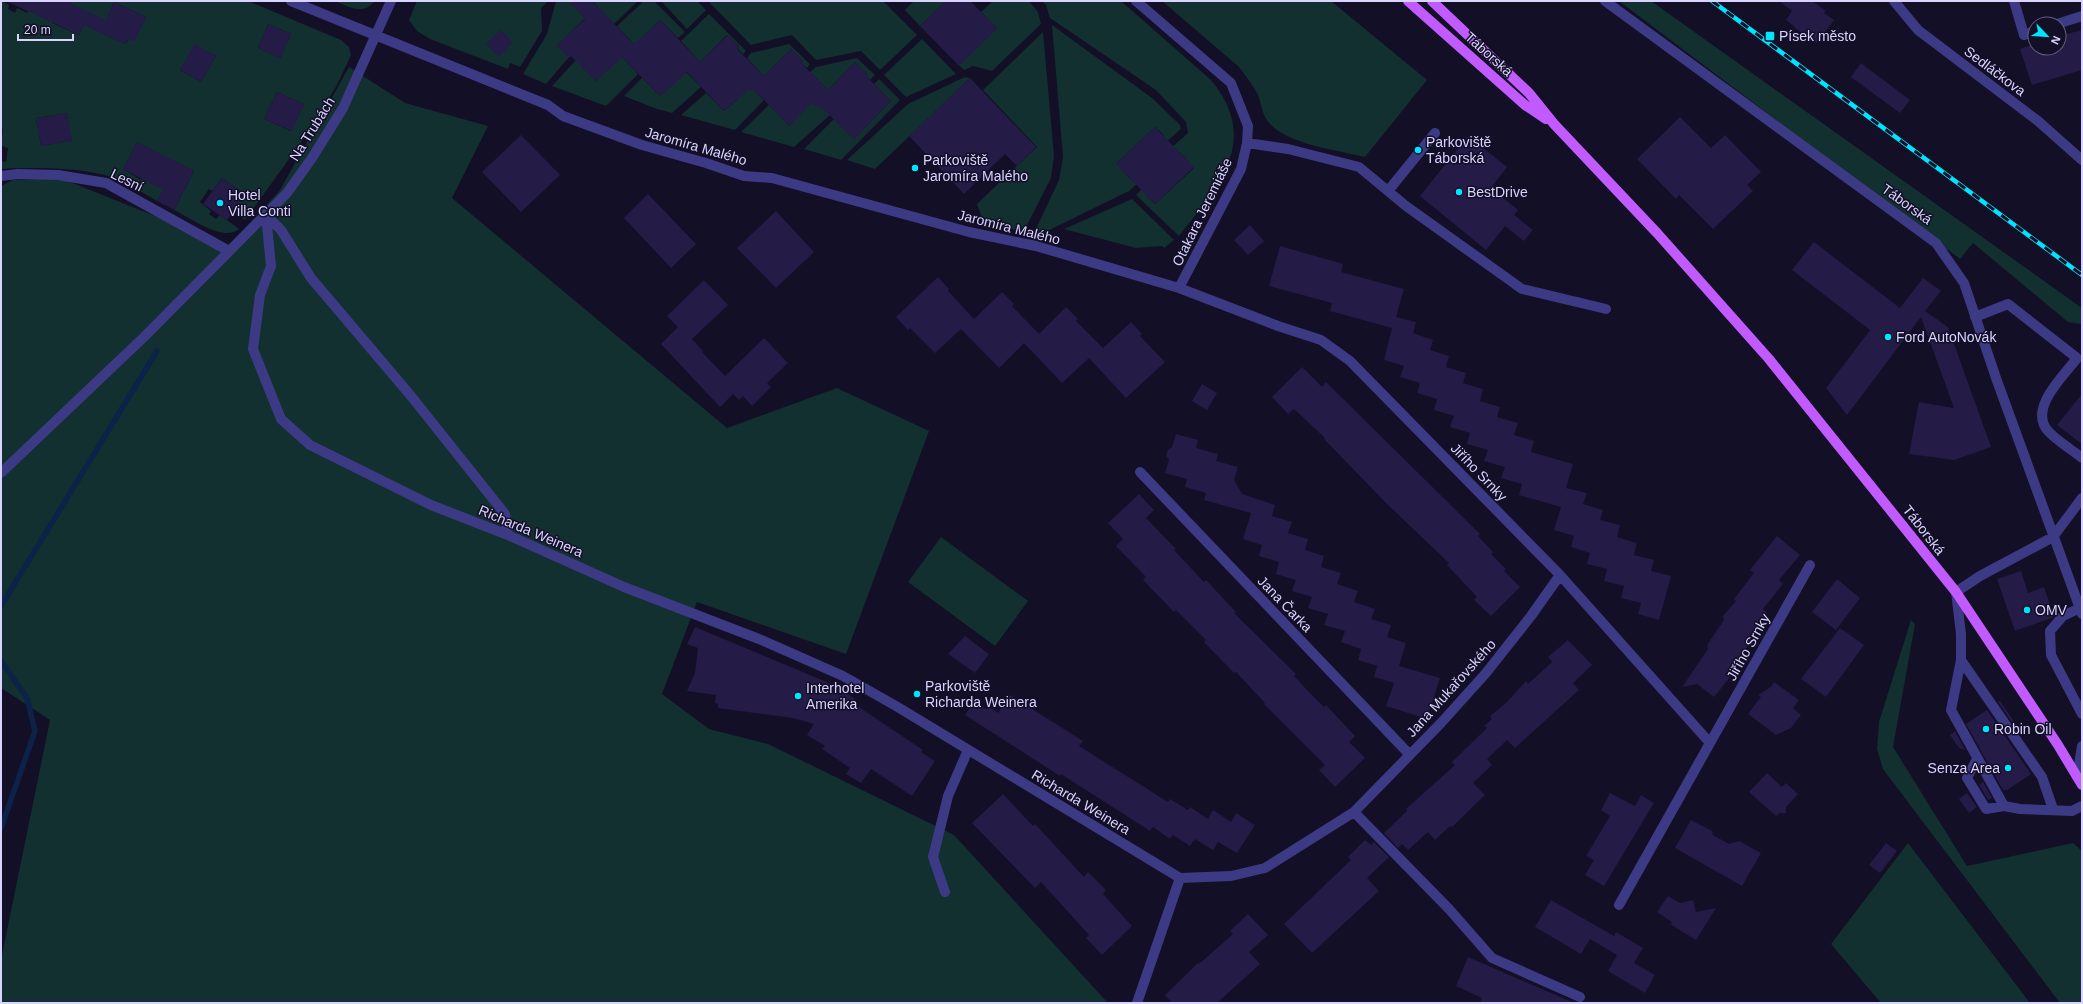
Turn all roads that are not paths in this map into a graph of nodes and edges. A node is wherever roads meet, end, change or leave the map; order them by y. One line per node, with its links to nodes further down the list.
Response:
1 (291, 1): 12 (street, Jaromíra Malého)
2 (392, 1): 12 (street, Na Trubách)
3 (1136, 1): 15 (street, Otakara Jeremiáše)
4 (1408, 1): 13 (main road, Táborská)
5 (1432, 1): 13 (main road, Táborská)
6 (1605, 1): 23 (street, Táborská)
7 (1894, 1): 16 (street, Sedláčkova)
8 (2014, 1): 11 (street)
9 (2082, 16): 10 (street)
10 (2067, 21)
11 (2027, 34)
12 (376, 36): 19 (street, Na Trubách); 21 (street, Jaromíra Malého)
13 (1554, 124): 32 (main road, Táborská)
14 (1435, 133): 18 (street)
15 (1247, 143): 18 (street); 21 (street, Otakara Jeremiáše)
16 (2082, 159)
17 (1, 176): 20 (street, Lesní)
18 (1388, 191): 22 (street)
19 (266, 215): 20 (street, Na Trubách); 28 (street); 28 (street, Richarda Weinera)
20 (228, 252): 26 (street, Na Trubách)
21 (1179, 288): 31 (street, Jiřího Srnky)
22 (1606, 309)
23 (1975, 317): 24 (street); 29 (street, Táborská)
24 (2082, 458)
25 (1140, 472): 39 (street, Jana Čarka)
26 (1, 473)
27 (2082, 498): 29 (street)
28 (508, 535): 38 (street, Richarda Weinera)
29 (2053, 537): 32 (street); 33 (street, Táborská)
30 (1810, 565): 36 (street, Jiřího Srnky)
31 (1560, 575): 36 (street, Jiřího Srnky); 39 (street, Jana Mukařovského)
32 (1956, 592): 34 (street); 41 (main road, Táborská)
33 (2081, 611): 35 (street)
34 (1961, 660): 40 (street); 44 (street)
35 (2082, 714)
36 (1710, 743): 48 (street, Jiřího Srnky)
37 (2082, 746): 41 (street)
38 (968, 750): 46 (street, Richarda Weinera); 47 (street)
39 (1410, 755): 45 (street, Jana Mukařovského)
40 (1977, 759): 42 (street); 42 (street)
41 (2080, 781)
42 (2004, 806): 44 (street)
43 (2082, 806): 44 (street)
44 (2053, 810)
45 (1354, 812): 46 (street, Jana Mukařovského); 49 (street)
46 (1180, 878): 50 (street)
47 (945, 892)
48 (1619, 905)
49 (1580, 997)
50 (1137, 1003)

